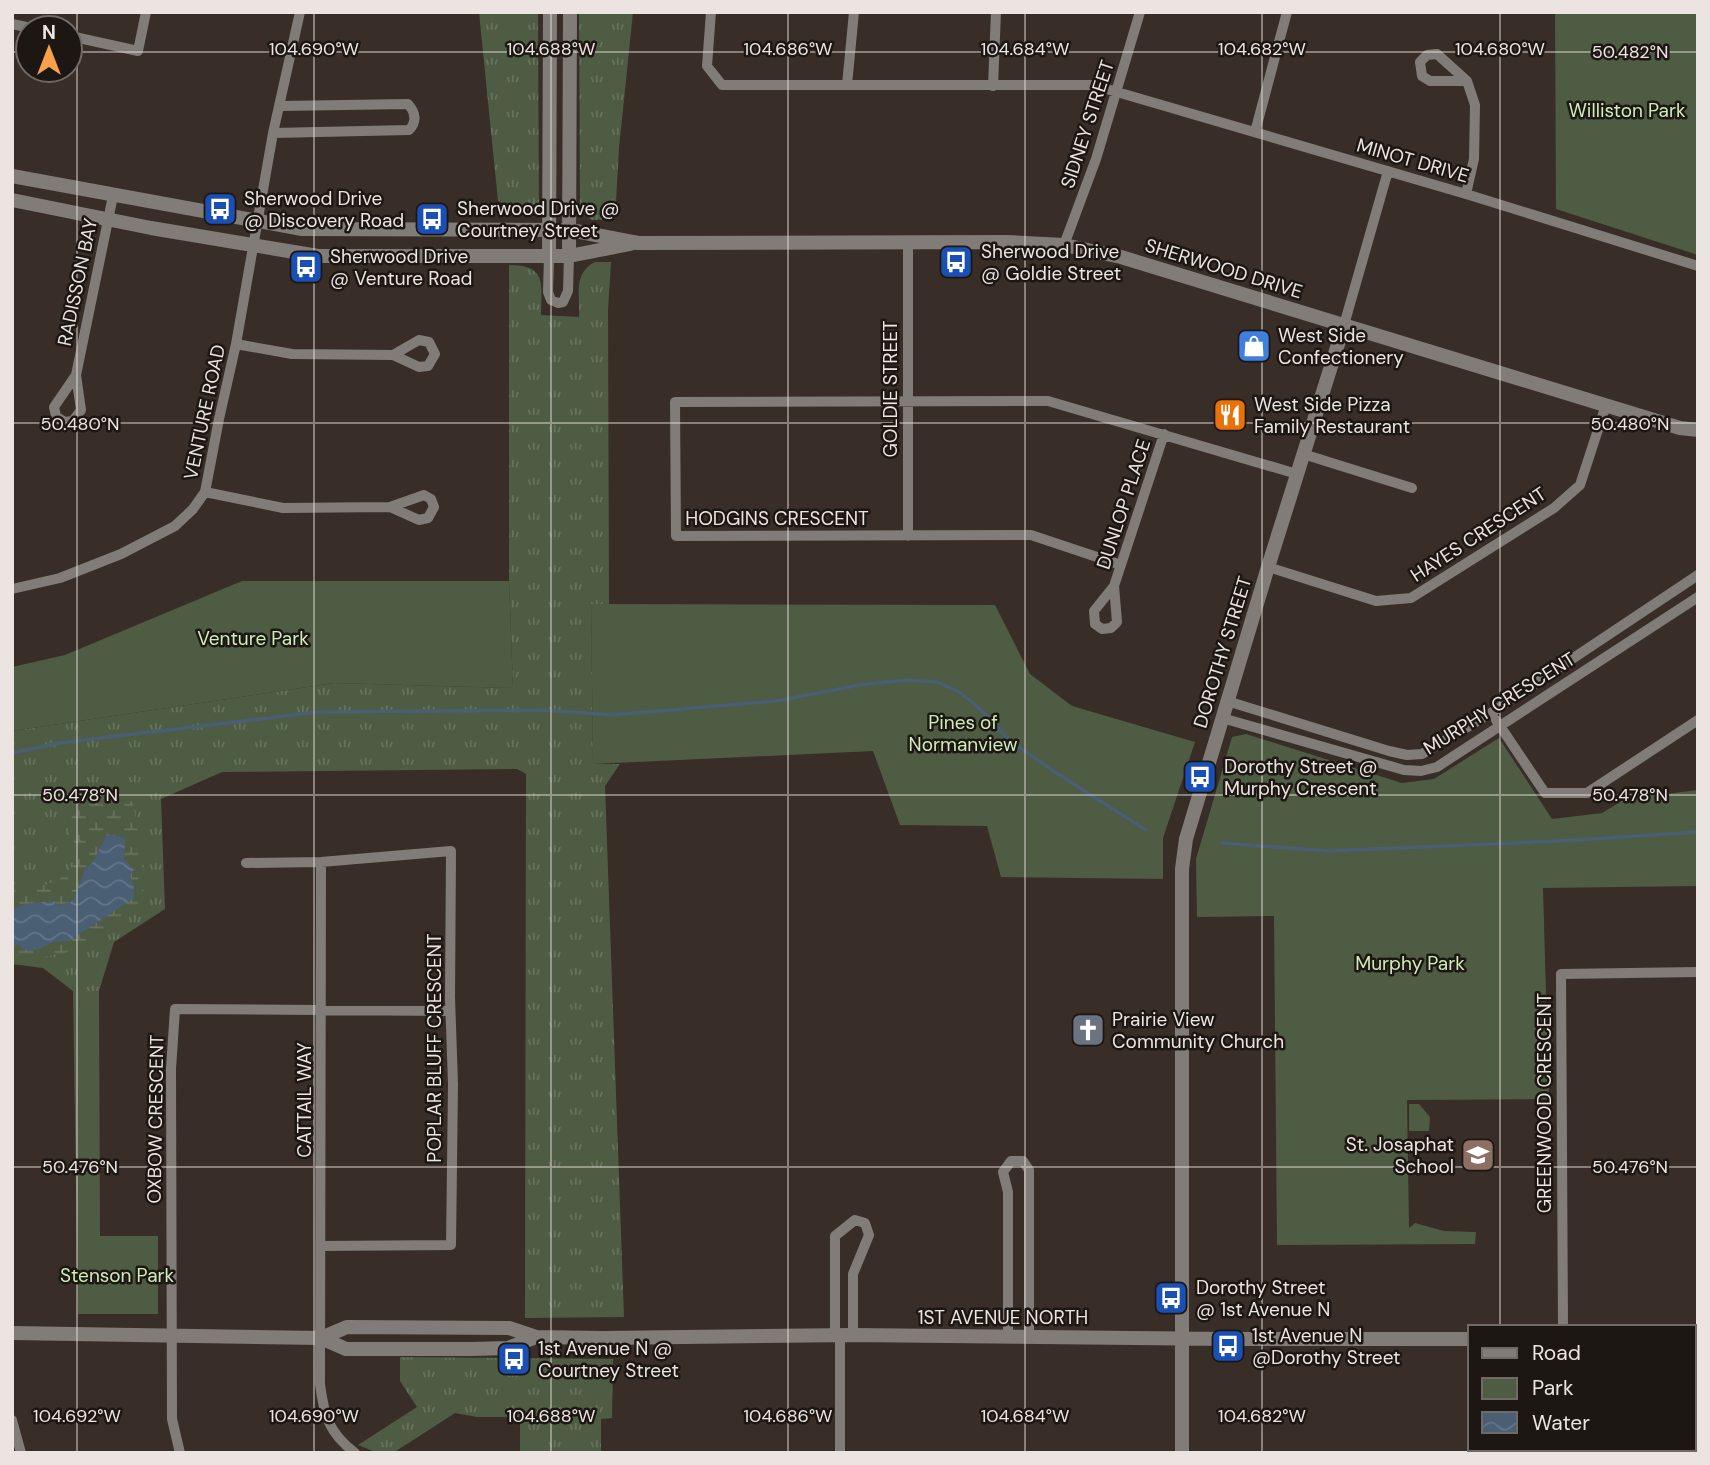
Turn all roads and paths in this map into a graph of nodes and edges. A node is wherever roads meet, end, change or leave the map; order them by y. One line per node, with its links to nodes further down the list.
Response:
1 (146, 12): 10 (street)
2 (300, 12): 15 (street, VENTURE ROAD)
3 (550, 12): 25 (street)
4 (570, 12): 26 (street)
5 (711, 12): 12 (street, MINOT DRIVE)
6 (854, 12): 12 (street)
7 (996, 12): 13 (street)
8 (1140, 12): 14 (street, SIDNEY STREET)
9 (1287, 12): 16 (street)
10 (84, 39)
11 (1467, 82): 20 (street)
12 (847, 85): 13 (street, MINOT DRIVE)
13 (993, 86): 14 (street, MINOT DRIVE)
14 (1117, 91): 16 (street, MINOT DRIVE); 30 (street, SIDNEY STREET)
15 (280, 106): 17 (street, VENTURE ROAD); 17 (street)
16 (1255, 132): 18 (street, MINOT DRIVE)
17 (273, 133): 24 (street, VENTURE ROAD)
18 (1388, 171): 20 (street, MINOT DRIVE); 34 (street, DOROTHY STREET)
19 (12, 176): 21 (street, SHERWOOD DRIVE)
20 (1466, 194): 33 (street, MINOT DRIVE)
21 (113, 196): 23 (street, RADISSON BAY); 24 (street, SHERWOOD DRIVE)
22 (12, 200): 23 (street, SHERWOOD DRIVE)
23 (108, 220): 29 (street, SHERWOOD DRIVE); 37 (street, RADISSON BAY)
24 (257, 222): 25 (street, SHERWOOD DRIVE); 29 (street, VENTURE ROAD)
25 (550, 230): 26 (street, SHERWOOD DRIVE); 31 (street)
26 (570, 230): 27 (street, SHERWOOD DRIVE); 32 (street)
27 (638, 243): 28 (street, SHERWOOD DRIVE); 32 (street, SHERWOOD DRIVE)
28 (908, 243): 30 (street, SHERWOOD DRIVE); 38 (street, GOLDIE STREET)
29 (253, 245): 31 (street, SHERWOOD DRIVE); 35 (street, VENTURE ROAD)
30 (1064, 245): 34 (street, SHERWOOD DRIVE)
31 (549, 256): 32 (street, SHERWOOD DRIVE); 32 (street)
32 (569, 256)
33 (1698, 266)
34 (1344, 325): 39 (street, SHERWOOD DRIVE); 42 (street, DOROTHY STREET)
35 (236, 344): 36 (street); 45 (street, VENTURE ROAD)
36 (393, 355)
37 (76, 376)
38 (907, 400): 41 (street); 47 (street, GOLDIE STREET); 47 (street, HODGINS CRESCENT)
39 (1606, 405): 40 (street, SHERWOOD DRIVE); 49 (street, HAYES CRESCENT)
40 (1698, 430)
41 (1164, 434): 43 (street); 48 (street, DUNLOP PLACE)
42 (1303, 454): 43 (street, DOROTHY STREET); 44 (street)
43 (1297, 474): 49 (street, DOROTHY STREET)
44 (1412, 488)
45 (205, 492): 46 (street); 52 (street, VENTURE ROAD)
46 (390, 507)
47 (908, 536): 48 (street)
48 (1121, 565): 51 (street, DUNLOP PLACE)
49 (1268, 567): 54 (street, DOROTHY STREET)
50 (1698, 575): 55 (street, MURPHY CRESCENT)
51 (1114, 586)
52 (12, 589)
53 (1698, 597): 58 (street, MURPHY CRESCENT)
54 (1227, 701): 55 (street, MURPHY CRESCENT); 56 (street, DOROTHY STREET)
55 (1491, 713): 58 (street)
56 (1222, 718): 58 (street, MURPHY CRESCENT); 73 (street, DOROTHY STREET)
57 (1698, 720): 58 (street)
58 (1500, 726)
59 (321, 862): 60 (street); 62 (street, CATTAIL WAY); 63 (street, POPLAR BLUFF CRESCENT)
60 (246, 863)
61 (1698, 972): 65 (street, GREENWOOD CRESCENT)
62 (321, 1011): 63 (street); 64 (street, CATTAIL WAY); 67 (street, OXBOW CRESCENT)
63 (450, 1011): 64 (street, POPLAR BLUFF CRESCENT)
64 (321, 1246): 72 (street, CATTAIL WAY)
65 (1563, 1325)
66 (12, 1333): 67 (street)
67 (171, 1334): 72 (street); 77 (street)
68 (843, 1336): 68 (street); 69 (street, 1ST AVENUE NORTH); 71 (street, 1ST AVENUE NORTH); 79 (street)
69 (1008, 1336): 70 (street, 1ST AVENUE NORTH); 70 (street)
70 (1029, 1336): 73 (street, 1ST AVENUE NORTH)
71 (536, 1337): 72 (street); 72 (street)
72 (321, 1338): 78 (street, CATTAIL WAY)
73 (1182, 1339): 74 (street, 1ST AVENUE NORTH); 80 (street, DOROTHY STREET)
74 (1468, 1339)
75 (12, 1420): 76 (street)
76 (22, 1453)
77 (180, 1453)
78 (355, 1453)
79 (839, 1453)
80 (1182, 1453)

